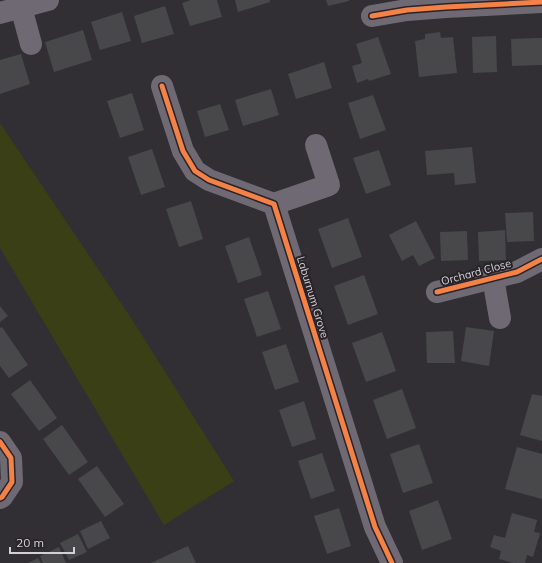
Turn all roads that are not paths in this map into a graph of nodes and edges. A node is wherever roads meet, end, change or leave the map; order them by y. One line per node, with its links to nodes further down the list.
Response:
1 (48, 0): 4 (street)
2 (542, 2): 3 (street)
3 (447, 4): 6 (street)
4 (21, 7): 5 (street); 7 (street)
5 (0, 13)
6 (372, 16)
7 (31, 44)
8 (162, 86): 10 (street)
9 (316, 145): 10 (street)
10 (274, 204): 17 (street, Laburnum Grove)
11 (542, 259): 12 (street, Orchard Close)
12 (493, 278): 13 (street, Orchard Close); 14 (street, Orchard Close)
13 (437, 292)
14 (500, 318)
15 (0, 442): 16 (street)
16 (0, 498)
17 (392, 563)

